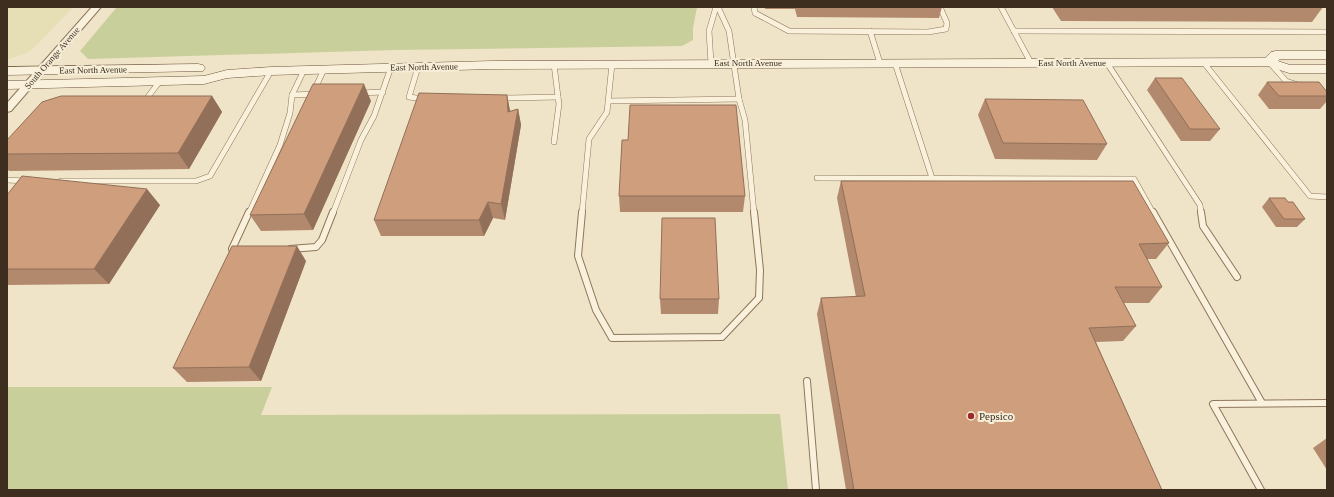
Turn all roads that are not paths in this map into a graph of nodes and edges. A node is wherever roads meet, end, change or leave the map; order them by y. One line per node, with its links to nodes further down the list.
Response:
1 (97, 7): 26 (street, South Orange Avenue)
2 (717, 7): 12 (lane); 13 (lane)
3 (754, 7): 6 (lane)
4 (940, 7): 6 (lane)
5 (1001, 7): 7 (lane)
6 (870, 31): 14 (lane)
7 (1014, 31): 8 (lane); 16 (lane)
8 (1327, 32)
9 (1327, 55): 11 (street, East North Avenue)
10 (1204, 62): 11 (street, East North Avenue); 17 (street, East North Avenue); 51 (lane)
11 (1269, 62): 23 (street, East North Avenue); 32 (lane)
12 (711, 63): 13 (street, East North Avenue); 19 (street, East North Avenue)
13 (734, 63): 14 (street, East North Avenue); 41 (lane)
14 (880, 63): 15 (street, East North Avenue)
15 (895, 63): 16 (street, East North Avenue); 47 (lane)
16 (1031, 63): 17 (street, East North Avenue)
17 (1106, 63): 54 (lane)
18 (554, 64): 19 (street, East North Avenue); 20 (street, East North Avenue); 38 (lane)
19 (612, 64): 42 (lane)
20 (418, 67): 21 (street, East North Avenue); 39 (lane)
21 (391, 68): 22 (street, East North Avenue); 33 (lane)
22 (324, 69): 24 (street, East North Avenue); 36 (lane)
23 (1327, 69)
24 (304, 70): 27 (street, East North Avenue); 35 (lane)
25 (7, 71): 26 (street, East North Avenue)
26 (41, 71): 28 (street, East North Avenue); 31 (street, South Orange Avenue)
27 (271, 71): 28 (street, East North Avenue); 50 (lane)
28 (227, 74): 29 (street, East North Avenue)
29 (160, 81): 31 (street, East North Avenue); 43 (lane)
30 (7, 85): 31 (street, East North Avenue)
31 (28, 85): 44 (street, South Orange Avenue)
32 (1304, 87)
33 (383, 92): 34 (lane); 53 (lane)
34 (351, 93)
35 (292, 94): 36 (lane); 52 (lane)
36 (312, 94): 37 (lane)
37 (320, 94)
38 (558, 97): 40 (lane); 45 (lane)
39 (434, 98)
40 (495, 98)
41 (739, 99): 42 (lane); 42 (lane)
42 (609, 101)
43 (140, 104)
44 (7, 109)
45 (554, 142)
46 (817, 178): 47 (lane)
47 (932, 178): 56 (lane)
48 (7, 180): 49 (lane)
49 (31, 180)
50 (54, 180)
51 (1327, 197)
52 (239, 250)
53 (281, 250)
54 (1237, 277)
55 (807, 381): 58 (lane)
56 (1262, 403): 57 (lane); 59 (lane)
57 (1327, 403)
58 (816, 490)
59 (1261, 490)

